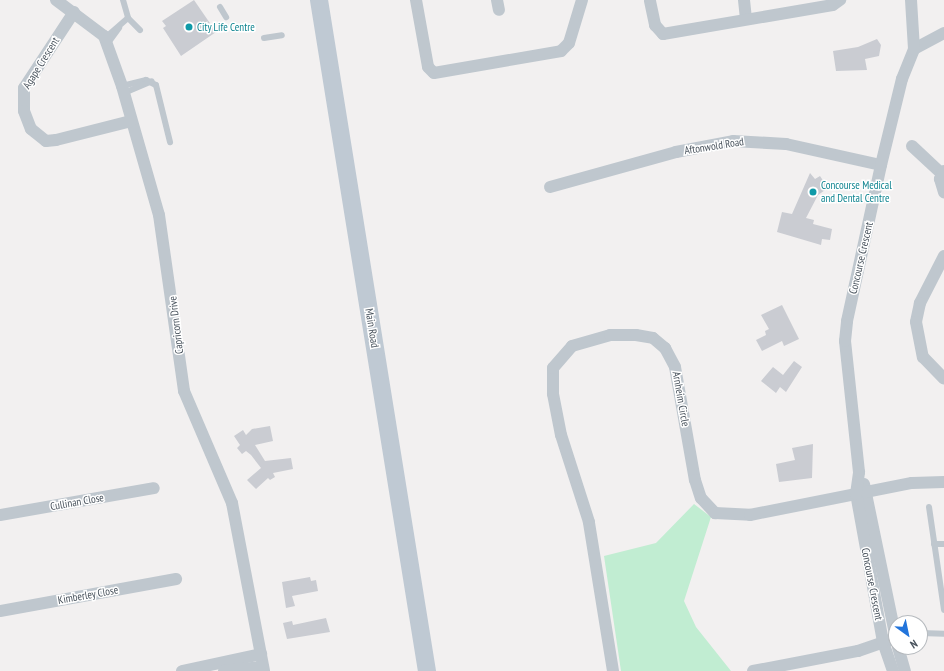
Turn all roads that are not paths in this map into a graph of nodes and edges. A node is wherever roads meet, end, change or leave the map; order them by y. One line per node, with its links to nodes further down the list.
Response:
1 (56, 0): 11 (street)
2 (122, 0): 13 (lane)
3 (319, 0): 48 (main road, Main Road)
4 (416, 0): 5 (street)
5 (582, 0)
6 (744, 0): 14 (street)
7 (840, 0): 14 (street)
8 (911, 0): 20 (street)
9 (650, 1): 14 (street)
10 (220, 7): 12 (lane)
11 (74, 12): 19 (street); 22 (street, Agape Crescent)
12 (226, 17)
13 (128, 18): 15 (lane); 19 (lane)
14 (746, 20)
15 (140, 30)
16 (944, 33): 20 (street)
17 (282, 34): 18 (lane)
18 (264, 38)
19 (106, 41): 21 (street, Capricorn Drive)
20 (914, 48): 25 (street, Concourse Crescent)
21 (123, 90): 22 (street, Capricorn Drive); 23 (lane)
22 (131, 121): 46 (street, Capricorn Drive)
23 (170, 142)
24 (912, 146): 26 (street)
25 (881, 165): 27 (street, Aftonwold Road); 33 (street, Concourse Crescent)
26 (943, 172): 28 (street)
27 (550, 187)
28 (944, 192)
29 (944, 256): 30 (street)
30 (944, 379)
31 (944, 482): 33 (street, Arnheim Circle)
32 (154, 488): 35 (street, Cullinan Close)
33 (861, 493): 41 (street, Concourse Crescent); 45 (street, Concourse Crescent); 53 (street, Arnheim Circle)
34 (929, 507): 36 (lane)
35 (0, 515)
36 (934, 544): 37 (lane); 39 (lane)
37 (944, 544)
38 (176, 579): 40 (street, Kimberley Close)
39 (944, 610)
40 (0, 611)
41 (890, 615)
42 (928, 633): 43 (lane)
43 (944, 634)
44 (888, 640): 45 (street)
45 (883, 642): 54 (street); 55 (street, Concourse Crescent)
46 (260, 654): 49 (street, Capricorn Drive); 50 (street)
47 (900, 655): 56 (street)
48 (426, 666)
49 (264, 669): 52 (street)
50 (200, 670): 51 (street)
51 (182, 671)
52 (224, 671)
53 (613, 671)
54 (753, 671)
55 (893, 671)
56 (905, 671)

